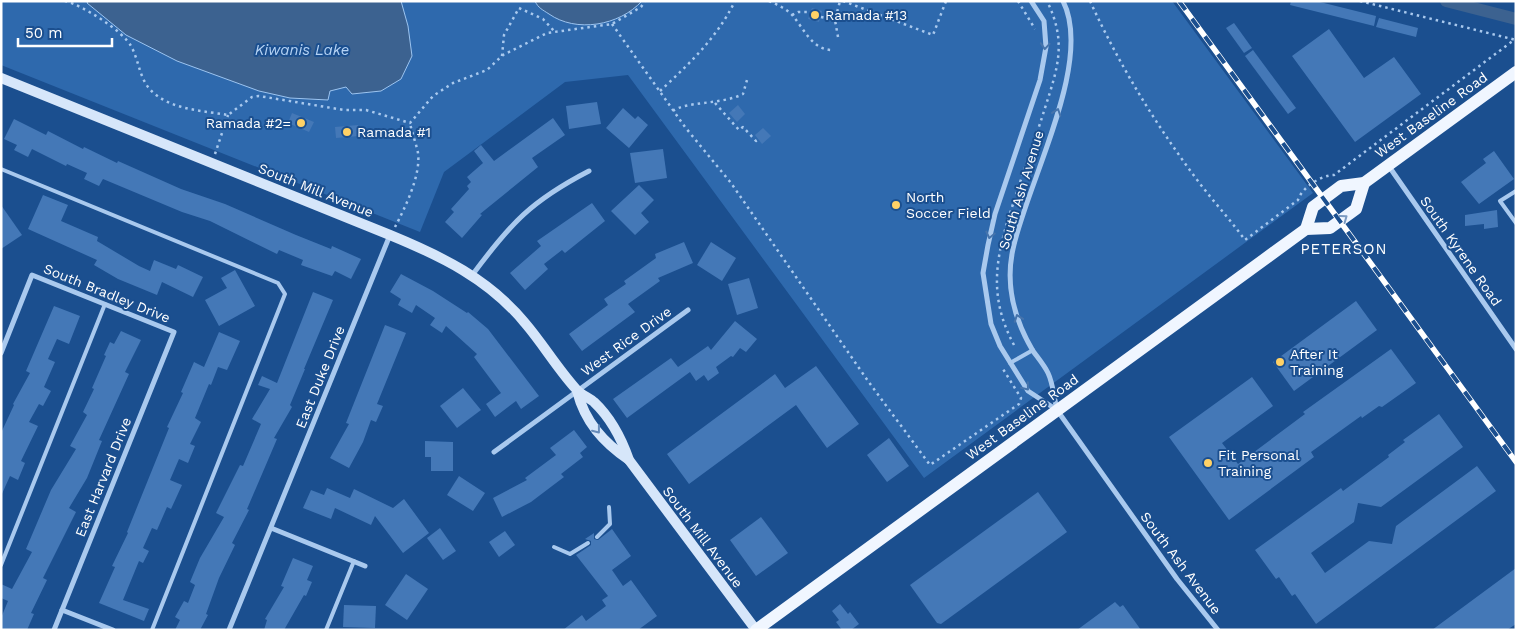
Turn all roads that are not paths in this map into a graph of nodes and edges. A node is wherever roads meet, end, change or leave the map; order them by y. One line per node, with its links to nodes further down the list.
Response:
1 (1031, 1): 20 (street, South Ash Avenue, one-way to 20)
2 (1064, 1): 18 (street, South Ash Avenue, one-way to 2)
3 (1516, 72): 5 (main road, West Baseline Road)
4 (1, 78): 12 (street, South Mill Avenue)
5 (1388, 165): 8 (main road, West Baseline Road); 17 (street, South Kyrene Road)
6 (1, 169): 36 (lane)
7 (589, 171): 13 (street)
8 (1364, 183): 11 (main road, West Baseline Road); 11 (main road, one-way to 8)
9 (1516, 190): 10 (lane)
10 (1516, 223)
11 (1306, 229): 22 (main road, West Baseline Road)
12 (390, 234): 13 (street, South Mill Avenue); 26 (street, East Duke Drive)
13 (473, 274): 21 (street, South Mill Avenue)
14 (105, 304): 16 (street, South Bradley Drive); 19 (street, South Bradley Drive); 31 (lane)
15 (688, 310): 21 (street, West Rice Drive)
16 (174, 332): 33 (street, East Harvard Drive)
17 (1516, 349)
18 (1033, 350): 20 (lane); 22 (street, South Ash Avenue)
19 (1, 353)
20 (1010, 363): 22 (street, South Ash Avenue, one-way to 22)
21 (577, 391): 23 (street, West Rice Drive); 24 (street, South Mill Avenue); 24 (street, South Mill Avenue, one-way to 24)
22 (1057, 410): 39 (main road, West Baseline Road); 40 (street, South Ash Avenue)
23 (494, 452)
24 (629, 460): 39 (street, South Mill Avenue)
25 (609, 507): 27 (lane)
26 (272, 528): 30 (street); 37 (street, East Duke Drive)
27 (596, 537)
28 (588, 543): 29 (lane)
29 (554, 547)
30 (354, 560): 32 (street); 38 (lane)
31 (1, 565)
32 (365, 566)
33 (62, 610): 34 (street, East Harvard Drive); 35 (street)
34 (54, 630)
35 (113, 630)
36 (152, 630)
37 (229, 630)
38 (326, 630)
39 (756, 630)
40 (1218, 630)

